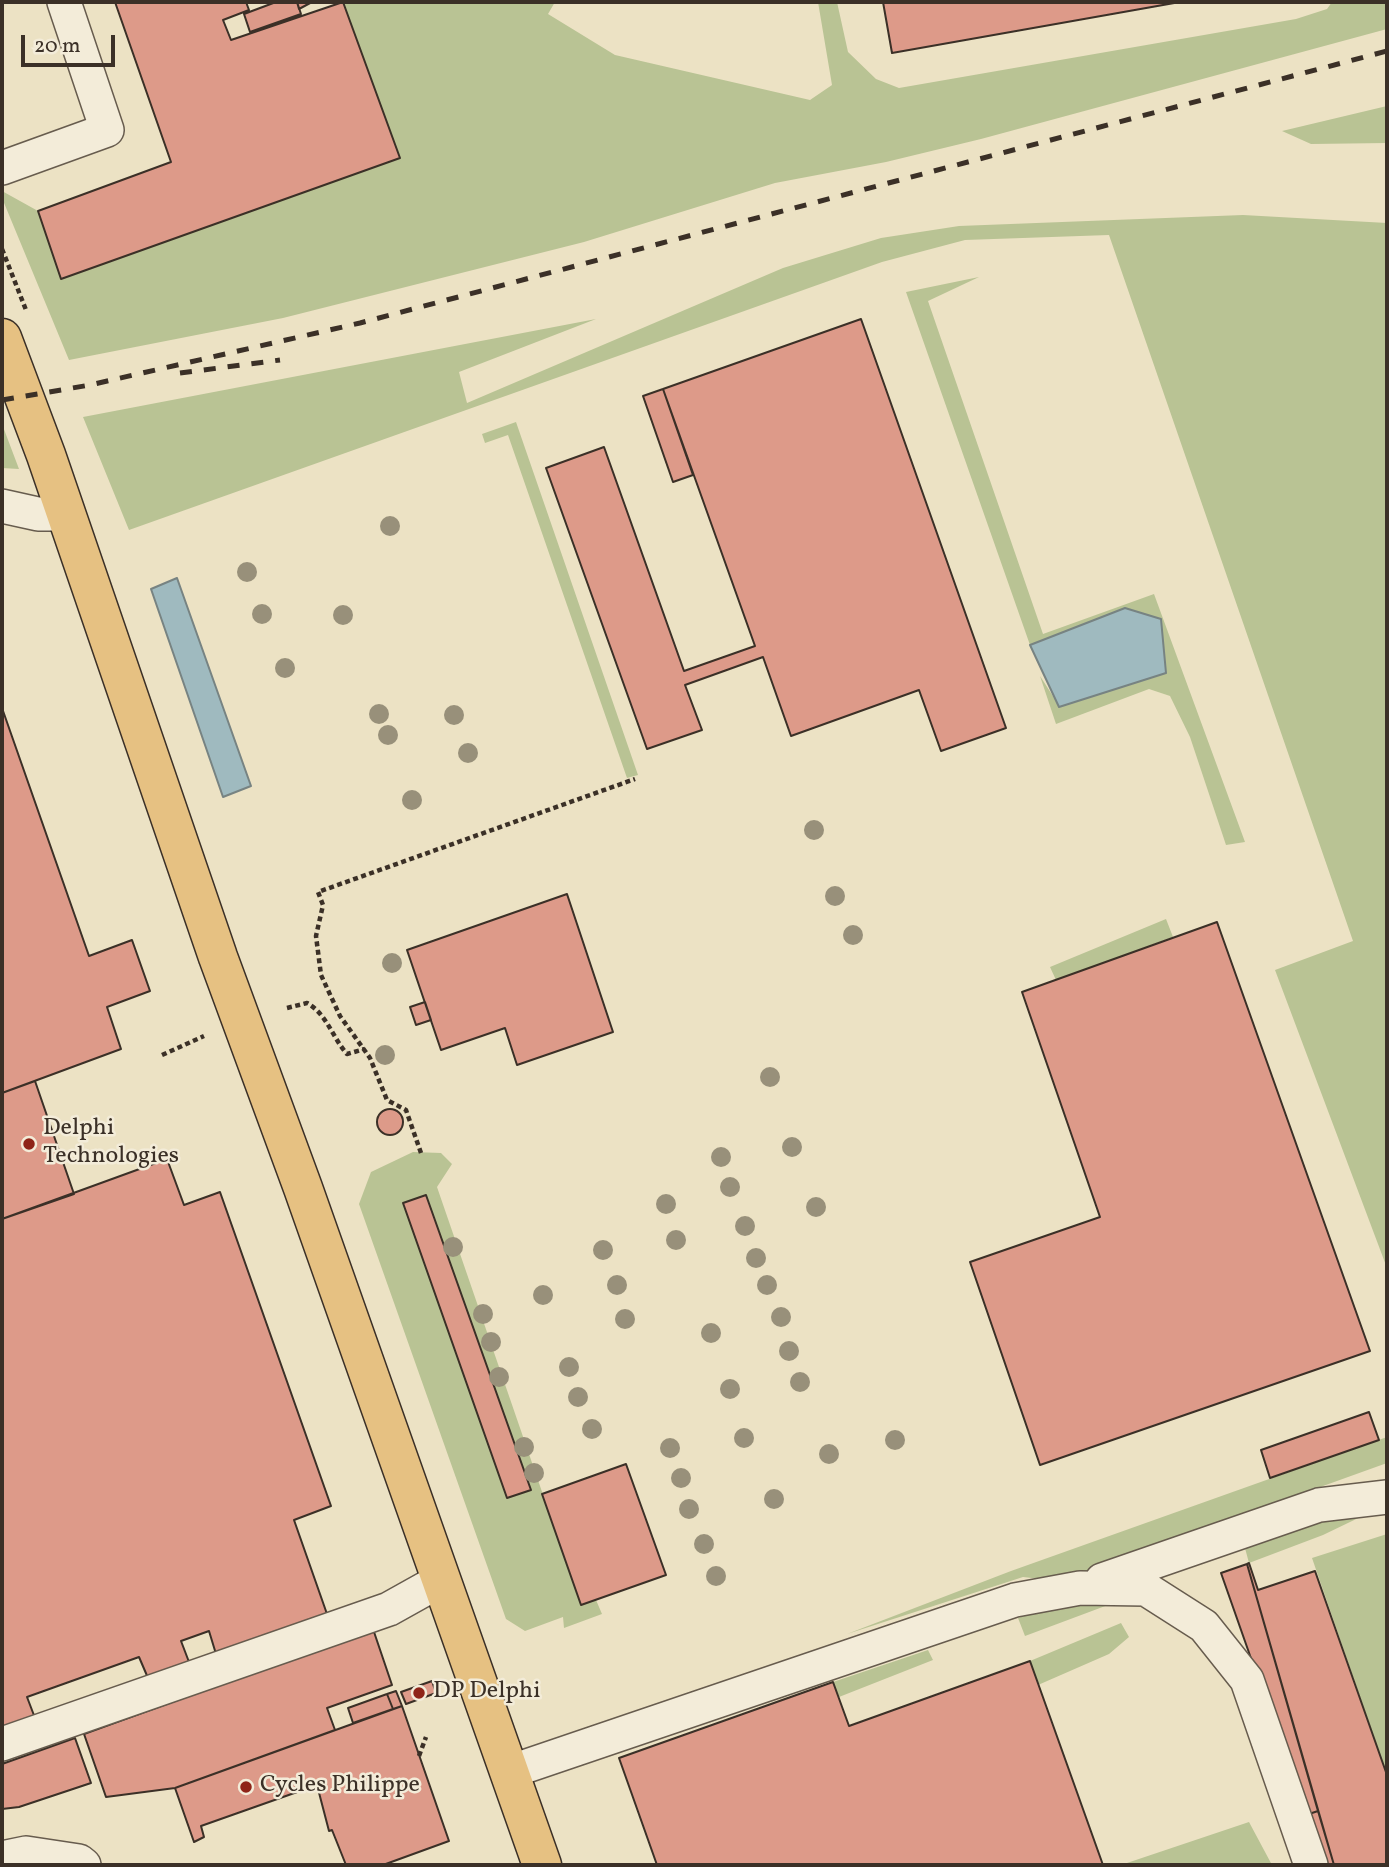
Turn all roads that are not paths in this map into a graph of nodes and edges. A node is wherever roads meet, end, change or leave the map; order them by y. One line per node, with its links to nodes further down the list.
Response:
1 (64, 2): 2 (lane)
2 (2, 169)
3 (2, 338): 5 (main road)
4 (2, 506): 5 (lane)
5 (66, 514): 7 (main road)
6 (1387, 1497): 8 (lane)
7 (441, 1580): 9 (lane); 10 (main road)
8 (1080, 1588): 10 (lane); 14 (lane)
9 (2, 1744)
10 (509, 1772): 13 (main road)
11 (2, 1858): 12 (lane)
12 (84, 1865)
13 (542, 1865)
14 (1311, 1865)

